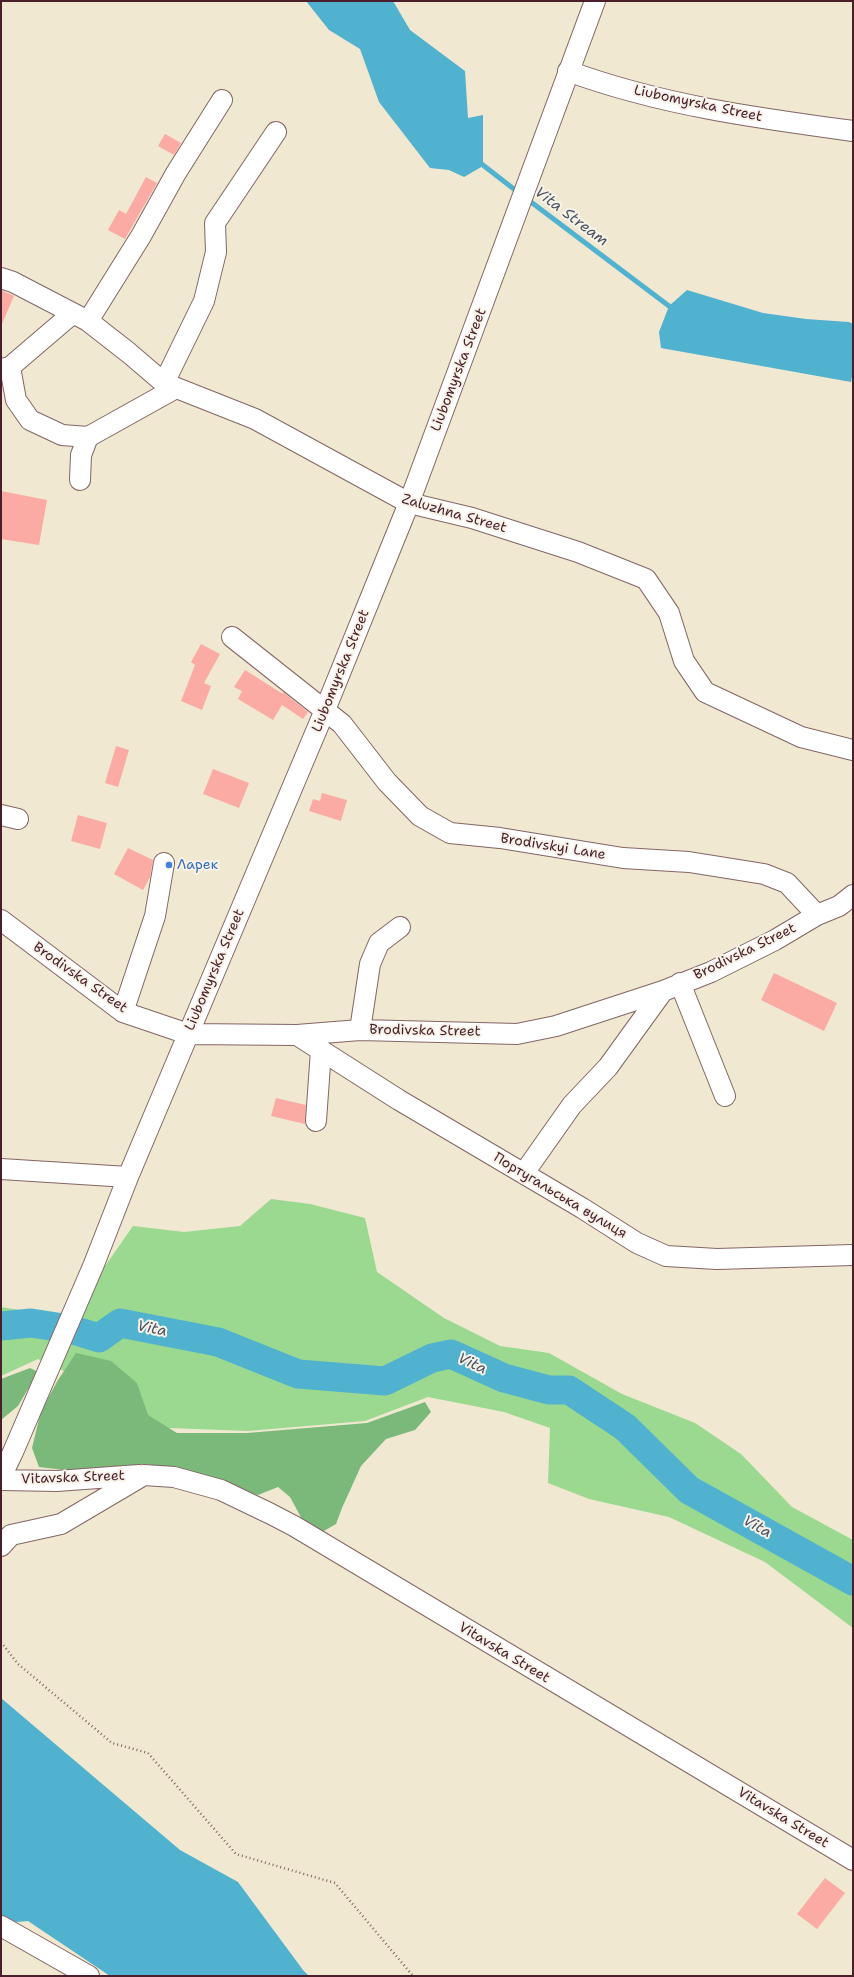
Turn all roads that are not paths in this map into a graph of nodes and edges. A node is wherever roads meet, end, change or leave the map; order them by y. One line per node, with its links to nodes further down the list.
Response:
1 (595, 1): 2 (street, Liubomyrska Street)
2 (568, 71): 4 (street, Liubomyrska Street); 12 (street, Liubomyrska Street)
3 (222, 100): 7 (street)
4 (853, 131)
5 (276, 132): 9 (street)
6 (1, 278): 7 (street, Zaluzhna Street)
7 (80, 318): 8 (street); 9 (street, Zaluzhna Street)
8 (5, 368): 10 (street)
9 (170, 386): 10 (street); 12 (street, Zaluzhna Street)
10 (88, 437): 11 (street)
11 (80, 480)
12 (409, 503): 14 (street, Liubomyrska Street); 15 (street, Zaluzhna Street)
13 (232, 637): 14 (street, Brodivskyi Lane)
14 (325, 710): 18 (street, Brodivskyi Lane); 24 (street, Liubomyrska Street)
15 (853, 750)
16 (164, 863): 22 (street)
17 (848, 905): 18 (street, Brodivska Street)
18 (817, 915): 21 (street, Brodivska Street)
19 (1, 920): 22 (street, Brodivska Street)
20 (400, 927): 23 (street)
21 (672, 987): 23 (street, Brodivska Street); 27 (street); 30 (street)
22 (123, 1012): 24 (street, Brodivska Street)
23 (360, 1030): 25 (street, Brodivska Street)
24 (188, 1034): 25 (street, Brodivska Street); 31 (street, Liubomyrska Street)
25 (297, 1034): 26 (street, Португальська вулиця)
26 (322, 1050): 28 (street); 30 (street, Португальська вулиця)
27 (725, 1096)
28 (316, 1121)
29 (1, 1169): 31 (street)
30 (524, 1173): 32 (street, Португальська вулиця)
31 (128, 1177): 34 (street, Liubomyrska Street)
32 (853, 1255)
33 (144, 1475): 35 (street, Vitavska Street); 36 (street, Vitavska Street); 37 (street, Vitavska Street)
34 (1, 1477)
35 (1, 1480)
36 (1, 1546)
37 (853, 1860)
38 (1, 1926): 39 (street)
39 (89, 1976)

